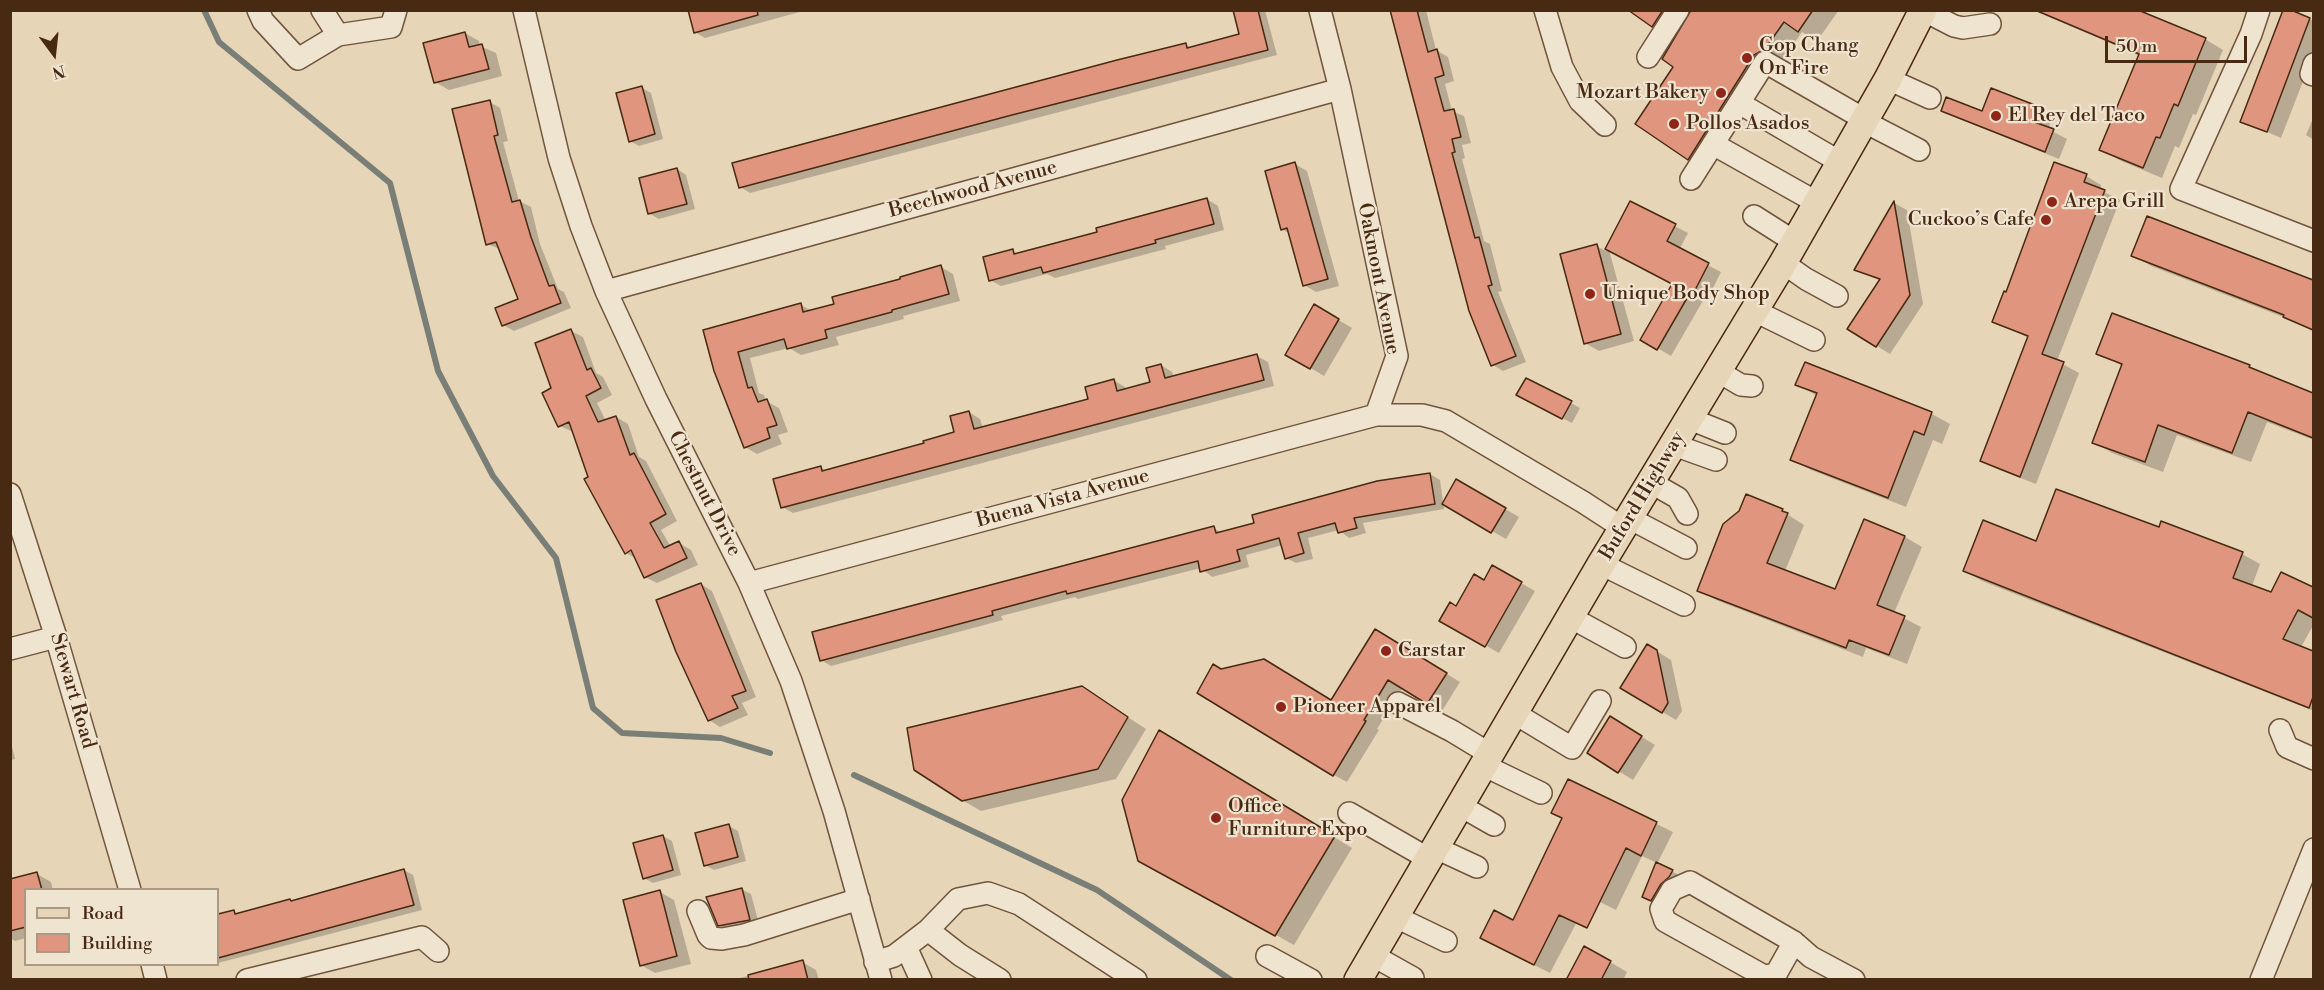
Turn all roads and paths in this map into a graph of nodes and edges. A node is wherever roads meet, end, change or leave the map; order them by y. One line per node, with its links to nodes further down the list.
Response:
1 (258, 10): 11 (street)
2 (322, 10): 11 (street)
3 (396, 10): 11 (street)
4 (524, 10): 29 (street, Chestnut Drive)
5 (1320, 10): 16 (street, Oakmont Avenue)
6 (1545, 10): 20 (street)
7 (1678, 10): 12 (street)
8 (1923, 10): 10 (street); 15 (main road, Buford Highway)
9 (2259, 10): 27 (street)
10 (1990, 24)
11 (338, 35)
12 (1648, 57)
13 (2313, 64): 14 (street)
14 (2313, 75)
15 (1888, 79): 17 (street); 19 (main road, Buford Highway)
16 (1340, 89): 29 (street, Beechwood Avenue); 35 (street, Oakmont Avenue)
17 (1930, 98)
18 (1739, 103): 19 (street); 21 (street); 23 (street)
19 (1864, 120): 22 (street); 23 (main road, Buford Highway)
20 (1605, 124)
21 (1713, 144): 24 (street); 25 (street)
22 (1919, 150)
23 (1840, 162): 25 (main road, Buford Highway)
24 (1691, 179)
25 (1816, 202): 28 (main road, Buford Highway)
26 (1754, 216): 28 (street)
27 (2313, 241)
28 (1789, 252): 30 (street); 31 (main road, Buford Highway)
29 (606, 291): 46 (street, Chestnut Drive)
30 (1838, 296)
31 (1755, 311): 32 (street); 33 (main road, Buford Highway)
32 (1814, 340)
33 (1719, 372): 34 (street); 36 (main road, Buford Highway)
34 (1752, 386)
35 (1376, 415): 43 (street); 46 (street, Buena Vista Avenue)
36 (1690, 419): 37 (street); 38 (main road, Buford Highway)
37 (1725, 434)
38 (1674, 445): 39 (street); 40 (main road, Buford Highway)
39 (1716, 460)
40 (1650, 482): 42 (street); 43 (main road, Buford Highway)
41 (10, 494): 49 (street, Stewart Road)
42 (1687, 514)
43 (1626, 523): 44 (street); 45 (main road, Buford Highway)
44 (1686, 548)
45 (1601, 564): 47 (street); 48 (main road, Buford Highway)
46 (749, 583): 66 (street, Chestnut Drive)
47 (1684, 605)
48 (1570, 617): 50 (street); 54 (main road, Buford Highway)
49 (56, 637): 51 (street); 65 (street, Stewart Road)
50 (1625, 647)
51 (10, 649)
52 (1600, 701): 54 (street)
53 (1398, 703): 56 (street)
54 (1514, 712): 56 (main road, Buford Highway)
55 (2280, 730): 57 (street)
56 (1487, 759): 58 (street); 59 (main road, Buford Highway)
57 (2313, 759)
58 (1541, 793)
59 (1459, 806): 61 (street); 63 (main road, Buford Highway)
60 (1349, 813): 63 (street)
61 (1494, 825)
62 (2313, 849): 85 (street)
63 (1433, 854): 64 (street); 68 (main road, Buford Highway)
64 (1477, 867)
65 (129, 888)
66 (859, 899): 67 (street); 76 (street, Chestnut Drive)
67 (698, 911)
68 (1396, 917): 70 (street); 74 (main road, Buford Highway)
69 (928, 930): 72 (street); 80 (street); 81 (street)
70 (1446, 941)
71 (1794, 942): 71 (street); 84 (street)
72 (906, 947): 76 (street); 79 (street)
73 (438, 951): 78 (street)
74 (1372, 955): 77 (street); 83 (main road, Buford Highway)
75 (1268, 956): 82 (street)
76 (878, 971)
77 (1413, 978)
78 (247, 980)
79 (921, 980)
80 (1000, 980)
81 (1136, 980)
82 (1311, 980)
83 (1358, 980)
84 (1854, 980)
85 (2261, 980)

